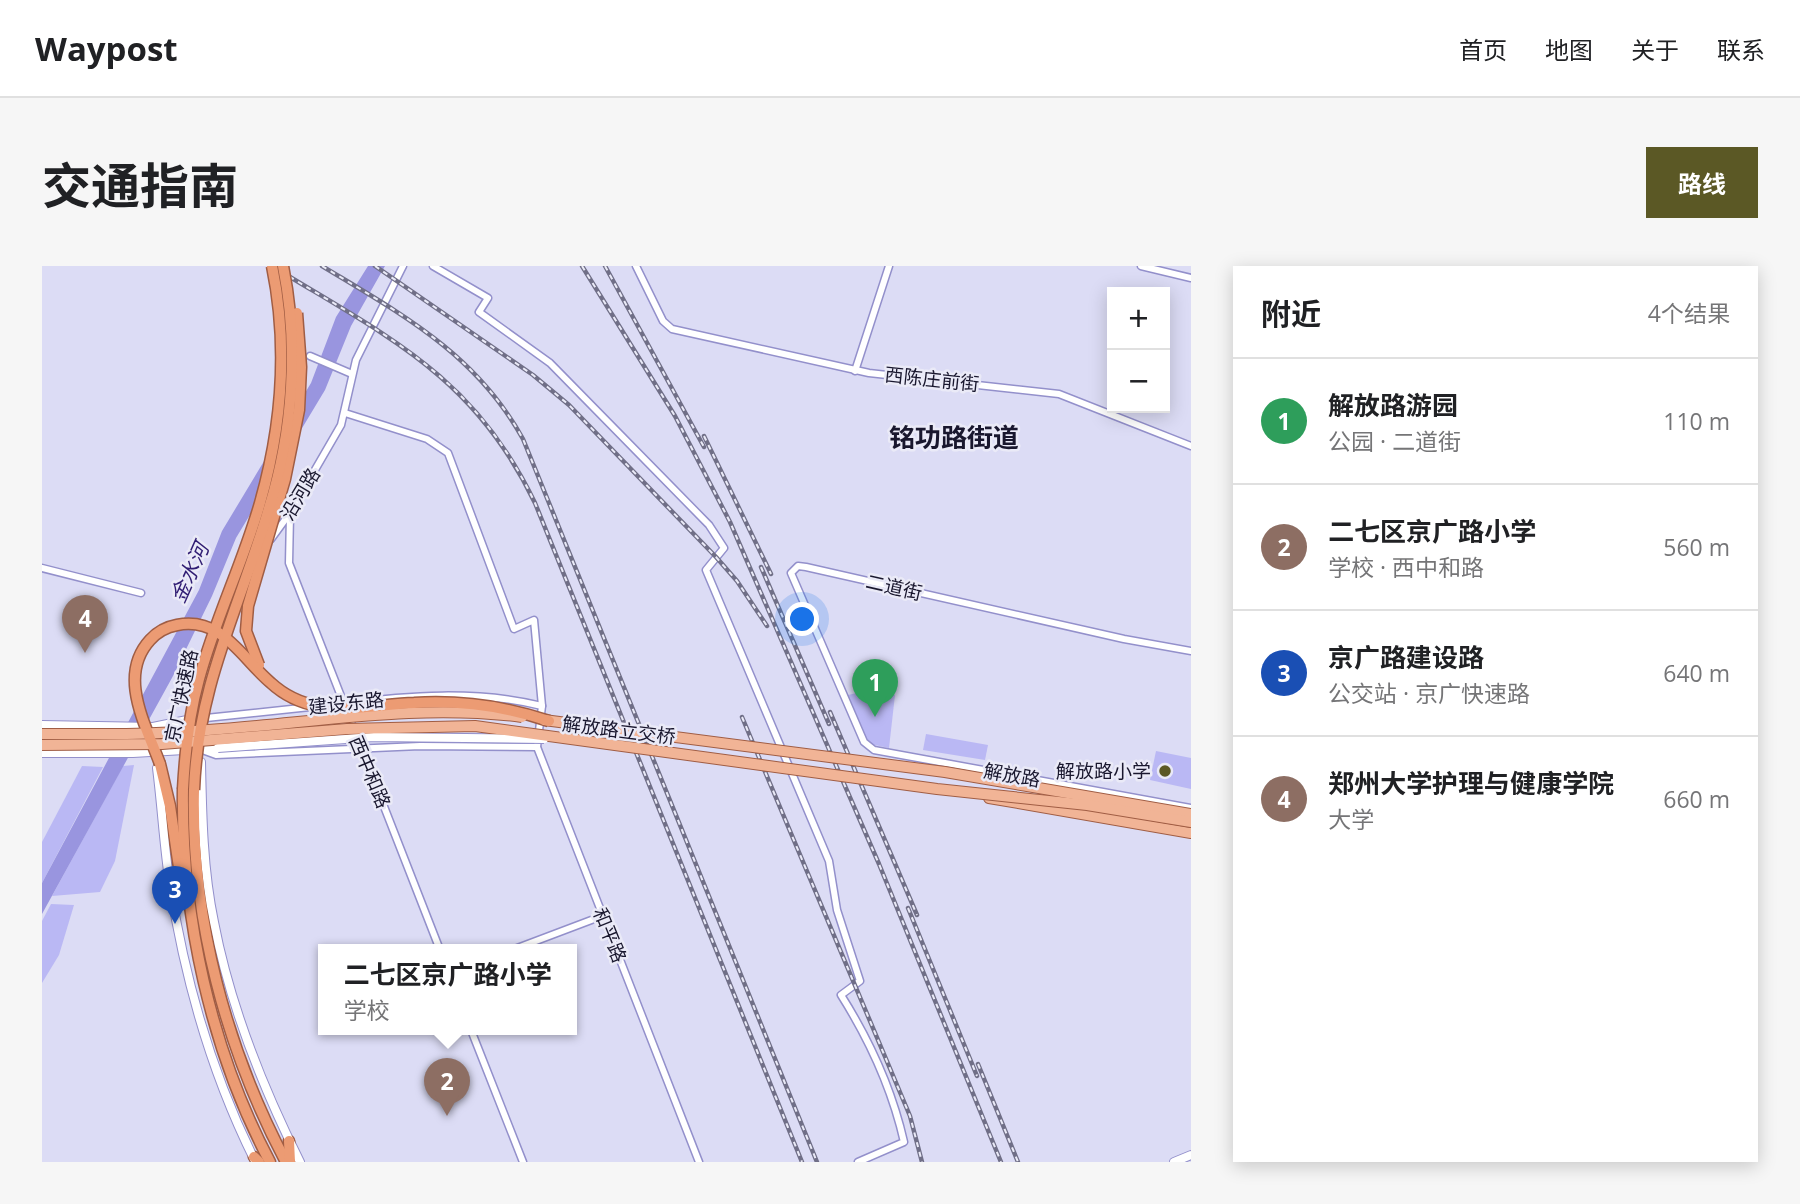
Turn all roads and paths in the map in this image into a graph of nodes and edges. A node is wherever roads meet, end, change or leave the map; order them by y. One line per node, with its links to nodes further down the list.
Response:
1 (272, 266): 44 (highway, 京广快速路, bridge)
2 (283, 266): 9 (highway, 京广快速路, bridge)
3 (403, 266): 12 (street, 沿河路)
4 (433, 266): 55 (street)
5 (636, 266): 11 (street, 西陈庄前街)
6 (889, 266): 11 (street)
7 (1141, 266): 8 (street)
8 (1191, 278)
9 (286, 286): 19 (highway, bridge); 46 (highway, 京广快速路, bridge)
10 (310, 356): 12 (street)
11 (855, 371): 14 (street, 西陈庄前街)
12 (352, 374): 13 (street, 沿河路)
13 (345, 413): 15 (street, 沿河路); 21 (street, 和平路)
14 (1191, 446)
15 (290, 513): 20 (street, 西中和路); 23 (street, 沿河路)
16 (42, 568): 17 (street)
17 (141, 593)
18 (1191, 651): 32 (street, 二道街)
19 (270, 682): 24 (highway, bridge); 44 (highway, bridge)
20 (342, 704): 21 (street, 建设东路); 22 (street, 建设东路); 31 (street, 西中和路)
21 (542, 706): 30 (street, 和平路)
22 (206, 718): 23 (street, 建设东路); 33 (street)
23 (194, 719): 26 (street, 建设东路)
24 (549, 721): 27 (main road, 解放路立交桥, bridge); 38 (main road, 解放路立交桥, bridge)
25 (42, 725): 26 (street, 建设东路)
26 (152, 727): 34 (street)
27 (42, 734)
28 (556, 739): 29 (main road, 解放路立交桥, bridge); 33 (street, bridge); 36 (main road, 解放路立交桥, bridge)
29 (42, 745)
30 (537, 747): 31 (street); 41 (street, 和平路)
31 (360, 748): 33 (street); 42 (street, 西中和路)
32 (874, 750): 37 (street, 解放路)
33 (203, 751): 34 (street); 47 (street)
34 (155, 752): 35 (street); 49 (street)
35 (42, 753)
36 (937, 789): 39 (main road, 解放路立交桥, bridge); 40 (main road, bridge)
37 (1191, 808)
38 (1191, 814)
39 (1191, 822)
40 (1191, 832)
41 (602, 916): 43 (street); 54 (street, 和平路)
42 (438, 944)
43 (528, 944)
44 (214, 1015): 46 (highway, 京广快速路)
45 (473, 1035): 53 (street)
46 (262, 1131): 50 (highway); 51 (highway)
47 (289, 1141): 51 (highway); 52 (street)
48 (1191, 1155): 56 (street)
49 (256, 1160)
50 (270, 1162)
51 (288, 1162)
52 (300, 1162)
53 (523, 1162)
54 (699, 1162)
55 (858, 1162)
56 (1174, 1162)

